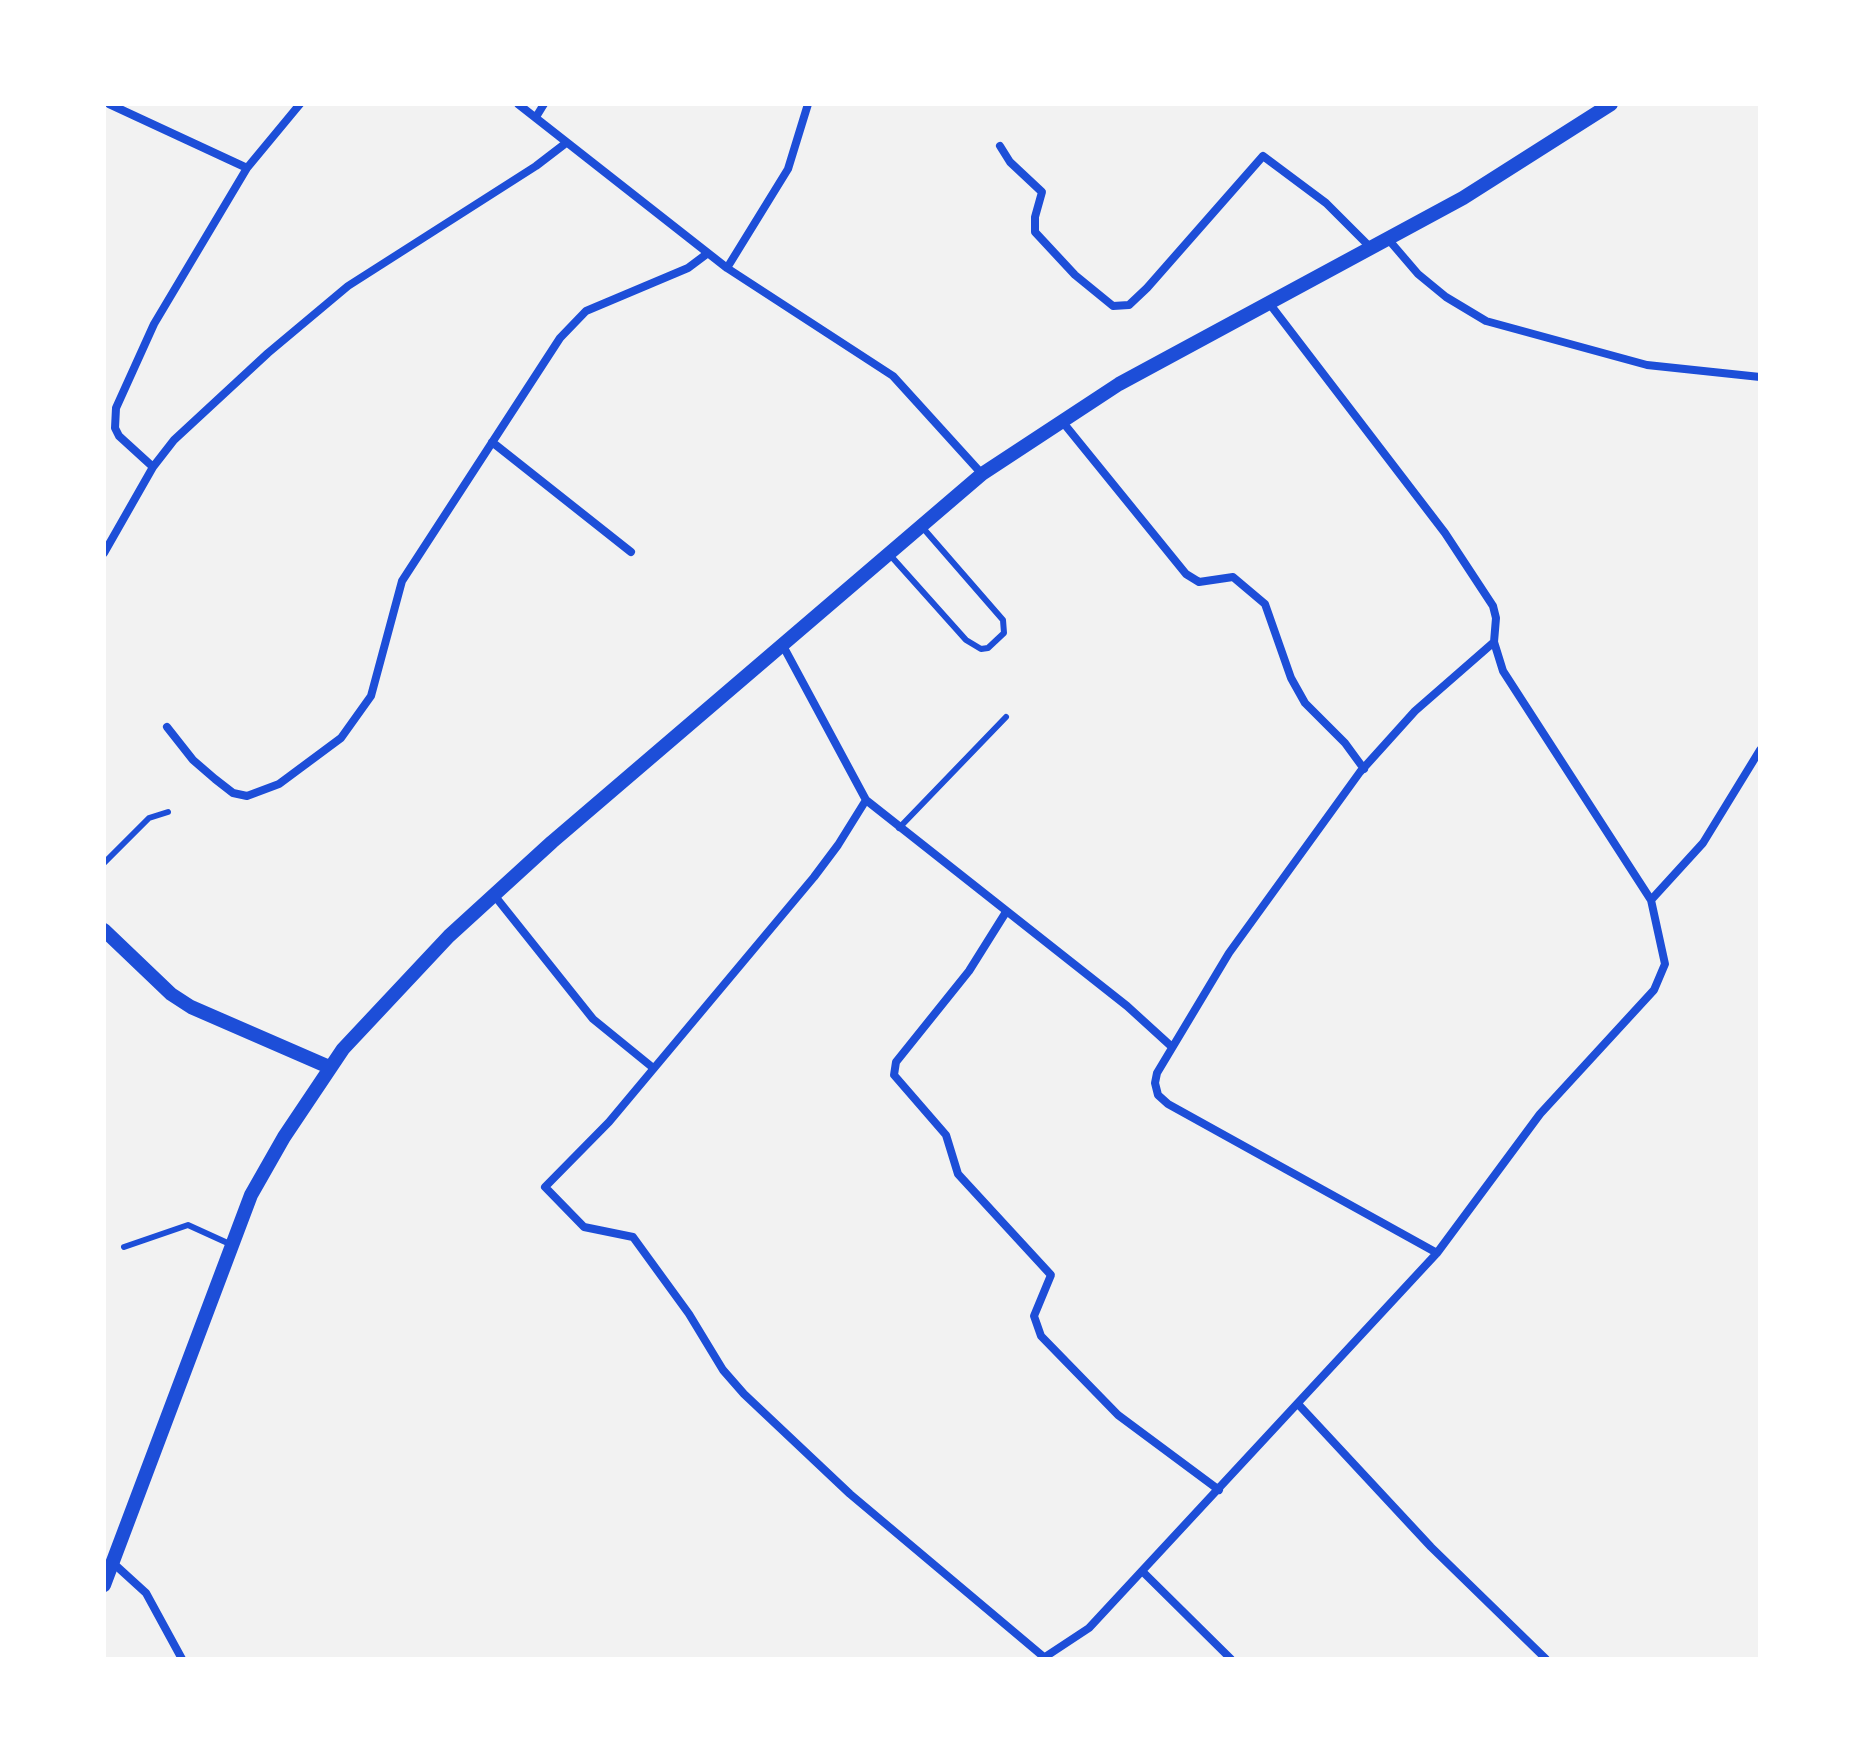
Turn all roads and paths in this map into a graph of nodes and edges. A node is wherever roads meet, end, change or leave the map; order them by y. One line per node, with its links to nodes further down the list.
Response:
1 (109, 104): 10 (street)
2 (300, 104): 10 (street)
3 (518, 104): 7 (street)
4 (544, 104): 7 (street)
5 (808, 104): 14 (street)
6 (1611, 104): 11 (street)
7 (536, 117): 8 (street)
8 (566, 143): 13 (street); 19 (street)
9 (1000, 146): 12 (street)
10 (247, 168): 19 (street)
11 (1388, 239): 12 (street); 16 (street)
12 (1371, 248): 15 (street)
13 (708, 253): 14 (street); 18 (street)
14 (727, 268): 20 (street)
15 (1269, 303): 17 (street); 25 (street)
16 (1760, 377)
17 (1060, 420): 20 (street); 30 (street)
18 (492, 442): 22 (street); 28 (street)
19 (153, 467): 24 (street)
20 (982, 474): 21 (street)
21 (921, 525): 23 (street); 23 (lane)
22 (631, 552)
23 (888, 552): 26 (street)
24 (104, 553)
25 (1494, 642): 30 (street); 36 (street)
26 (782, 644): 31 (street); 35 (street)
27 (1006, 717): 33 (lane)
28 (167, 727)
29 (1760, 750): 36 (street)
30 (1364, 769): 39 (street)
31 (866, 800): 33 (street); 41 (street)
32 (168, 812): 34 (lane)
33 (899, 828): 37 (street)
34 (104, 863)
35 (494, 895): 40 (street); 41 (street)
36 (1651, 900): 44 (street)
37 (1006, 912): 39 (street); 46 (street)
38 (104, 930): 40 (street)
39 (1172, 1047): 44 (street)
40 (329, 1067): 42 (street)
41 (652, 1067): 50 (street)
42 (232, 1245): 43 (lane); 47 (street)
43 (124, 1247)
44 (1437, 1253): 45 (street)
45 (1298, 1404): 46 (street); 53 (street)
46 (1219, 1490): 48 (street)
47 (112, 1562): 49 (street); 51 (street)
48 (1142, 1571): 50 (street); 52 (street)
49 (104, 1585)
50 (1044, 1658)
51 (182, 1659)
52 (1231, 1659)
53 (1546, 1659)

